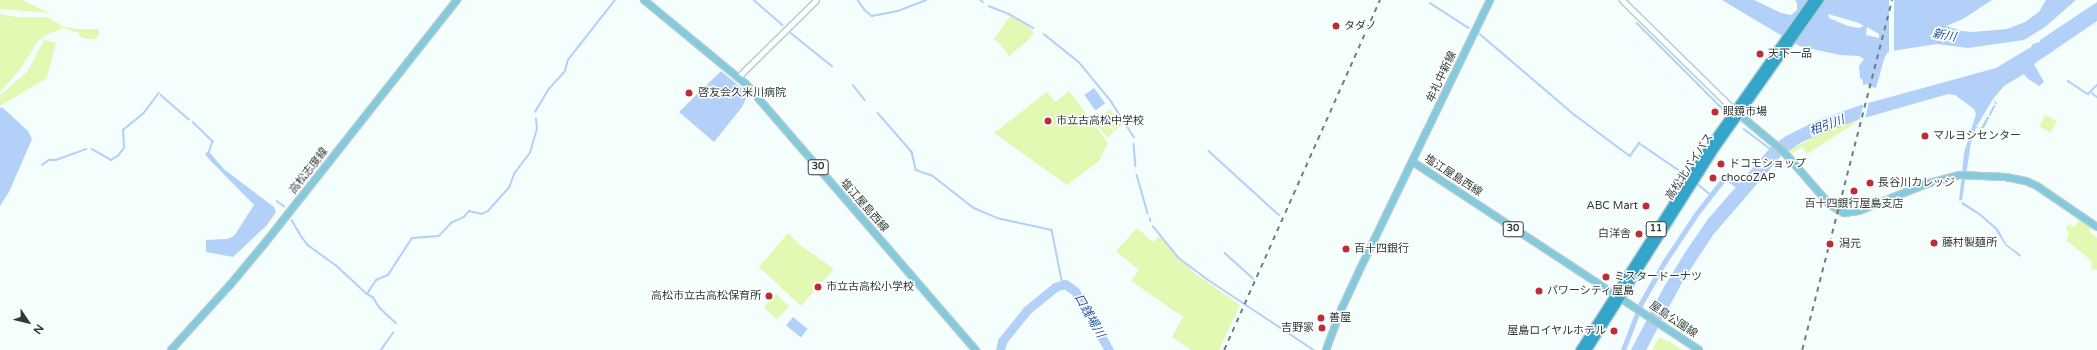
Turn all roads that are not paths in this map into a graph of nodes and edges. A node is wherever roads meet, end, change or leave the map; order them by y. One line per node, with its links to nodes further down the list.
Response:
1 (457, 0): 14 (main road, 高松志度線)
2 (644, 0): 9 (main road, 塩江屋島西線 / 30)
3 (816, 0): 9 (street)
4 (1490, 0): 11 (main road, 牟礼中新線)
5 (1622, 0): 10 (street)
6 (1812, 0): 8 (highway, 高松北バイパス / 11)
7 (1819, 0): 8 (highway, 高松北バイパス / 11)
8 (1783, 45): 10 (highway, 高松北バイパス / 11)
9 (739, 76): 15 (main road, 塩江屋島西線 / 30)
10 (1736, 111): 12 (main road); 13 (highway, 高松北バイパス / 11)
11 (1413, 162): 13 (main road, 塩江屋島西線 / 30); 16 (main road, 塩江屋島西線)
12 (2097, 227)
13 (1617, 296): 17 (highway, 高松北バイパス / 11); 18 (highway, 高松北バイパス / 11); 19 (main road, 屋島公園線)
14 (171, 350)
15 (976, 350)
16 (1326, 350)
17 (1579, 350)
18 (1586, 350)
19 (1699, 350)

